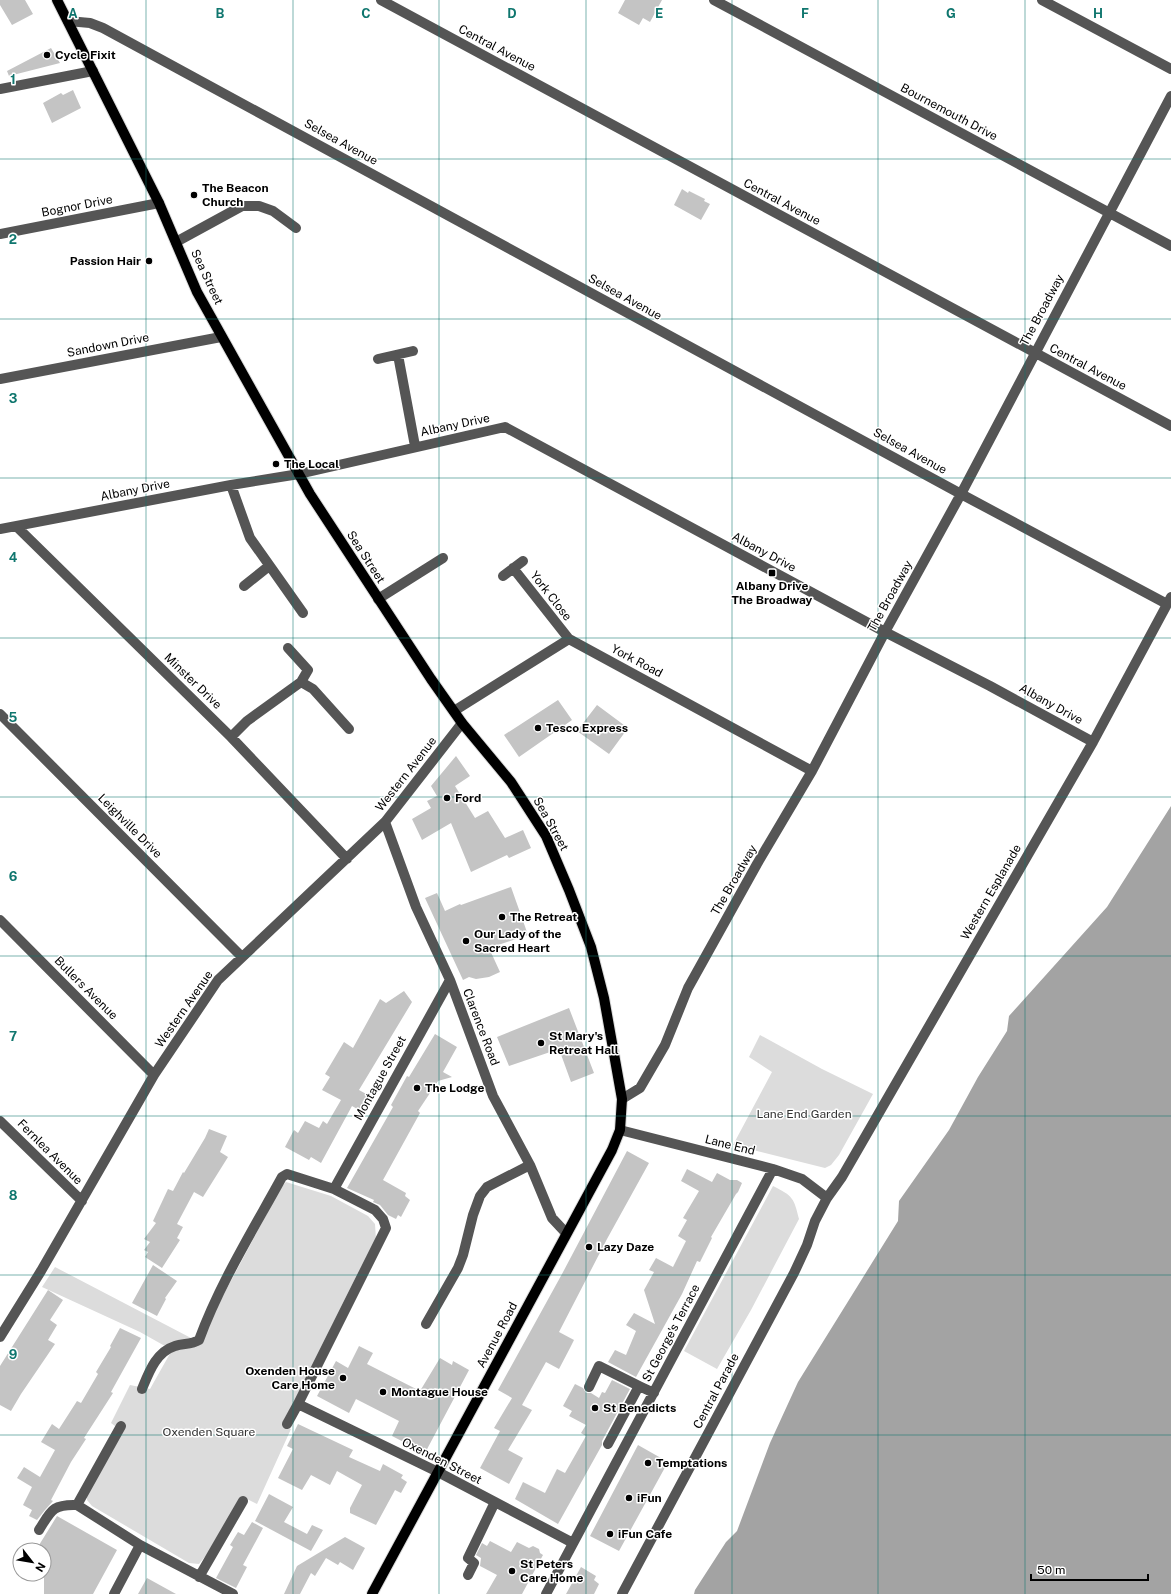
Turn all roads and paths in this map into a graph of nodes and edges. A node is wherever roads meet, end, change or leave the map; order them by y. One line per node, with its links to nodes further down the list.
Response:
1 (57, 0): 5 (main road, Sea Street)
2 (381, 0): 18 (street, Central Avenue)
3 (714, 0): 11 (street, Bournemouth Drive)
4 (1042, 0): 6 (street)
5 (68, 21): 7 (main road, Sea Street); 26 (street, Selsea Avenue)
6 (1171, 69)
7 (93, 71): 8 (street); 10 (main road, Sea Street)
8 (1, 86)
9 (1171, 96): 11 (street, The Broadway)
10 (159, 203): 13 (street, Bognor Drive); 14 (main road, Sea Street)
11 (1109, 213): 15 (street, Bournemouth Drive); 18 (street, The Broadway)
12 (296, 228): 14 (street)
13 (0, 234)
14 (176, 242): 16 (main road, Sea Street)
15 (1171, 246)
16 (221, 337): 21 (street, Sandown Drive); 24 (main road, Sea Street)
17 (413, 351): 19 (street)
18 (1034, 353): 22 (street, Central Avenue); 26 (street, The Broadway)
19 (398, 355): 20 (street); 23 (street, Albany Drive)
20 (378, 359)
21 (0, 380)
22 (1171, 426)
23 (415, 446): 24 (street, Albany Drive); 38 (street, Albany Drive)
24 (299, 474): 25 (street, Albany Drive); 35 (main road, Sea Street)
25 (231, 485): 27 (street, Albany Drive); 31 (street)
26 (961, 494): 36 (street, Selsea Avenue); 38 (street, The Broadway)
27 (16, 526): 28 (street, Albany Drive); 46 (street, Minster Drive)
28 (0, 529)
29 (443, 558): 35 (street)
30 (524, 561): 32 (street, York Close)
31 (269, 566): 34 (street); 37 (street)
32 (513, 568): 33 (street, York Close); 39 (street, York Close)
33 (503, 576)
34 (244, 586)
35 (378, 599): 42 (main road, Sea Street)
36 (1169, 600): 47 (street, Western Esplanade)
37 (303, 613)
38 (885, 632): 47 (street, Albany Drive); 48 (street, The Broadway)
39 (569, 639): 42 (street); 48 (street, York Road)
40 (288, 648): 41 (street)
41 (301, 682): 45 (street); 46 (street)
42 (454, 711): 44 (main road, Sea Street)
43 (0, 714): 52 (street, Leighville Drive)
44 (462, 723): 49 (street, Western Avenue); 55 (main road, Sea Street)
45 (349, 729)
46 (231, 737): 50 (street, Minster Drive)
47 (1093, 742): 61 (street, Western Esplanade)
48 (812, 771): 55 (street, The Broadway)
49 (386, 822): 50 (street, Western Avenue); 53 (street, Clarence Road)
50 (347, 859): 52 (street, Western Avenue)
51 (0, 920): 54 (street, Bullers Avenue)
52 (242, 957): 54 (street, Western Avenue)
53 (450, 980): 58 (street, Clarence Road); 60 (street, Montague Street)
54 (154, 1074): 62 (street, Western Avenue)
55 (622, 1099): 57 (main road, Sea Street)
56 (0, 1120): 62 (street, Fernlea Avenue)
57 (620, 1130): 59 (street, Lane End); 63 (main road, Avenue Road)
58 (530, 1165): 63 (street, Clarence Road); 65 (street)
59 (773, 1169): 61 (street, Lane End); 70 (street, St George's Terrace)
60 (334, 1189): 69 (street); 71 (street)
61 (827, 1198): 88 (street, Central Parade)
62 (82, 1201): 64 (street, Western Avenue)
63 (566, 1233): 75 (main road, Avenue Road)
64 (3, 1324): 66 (street, Western Avenue)
65 (426, 1324)
66 (0, 1337)
67 (639, 1386): 68 (street); 70 (street); 74 (street)
68 (589, 1387)
69 (142, 1389)
70 (654, 1394): 80 (street, St George's Terrace)
71 (298, 1404): 72 (street); 75 (street, Oxenden Street)
72 (287, 1424)
73 (121, 1426): 78 (street)
74 (608, 1444)
75 (438, 1472): 77 (street, Oxenden Street); 86 (main road, Avenue Road)
76 (243, 1501): 83 (street)
77 (495, 1502): 80 (street, Oxenden Street); 82 (street)
78 (77, 1505): 79 (street); 81 (street)
79 (39, 1530)
80 (573, 1544): 87 (street, St George's Terrace)
81 (140, 1545): 83 (street); 84 (street)
82 (468, 1575)
83 (199, 1577): 85 (street)
84 (114, 1594)
85 (233, 1594)
86 (372, 1594)
87 (546, 1594)
88 (622, 1594)

